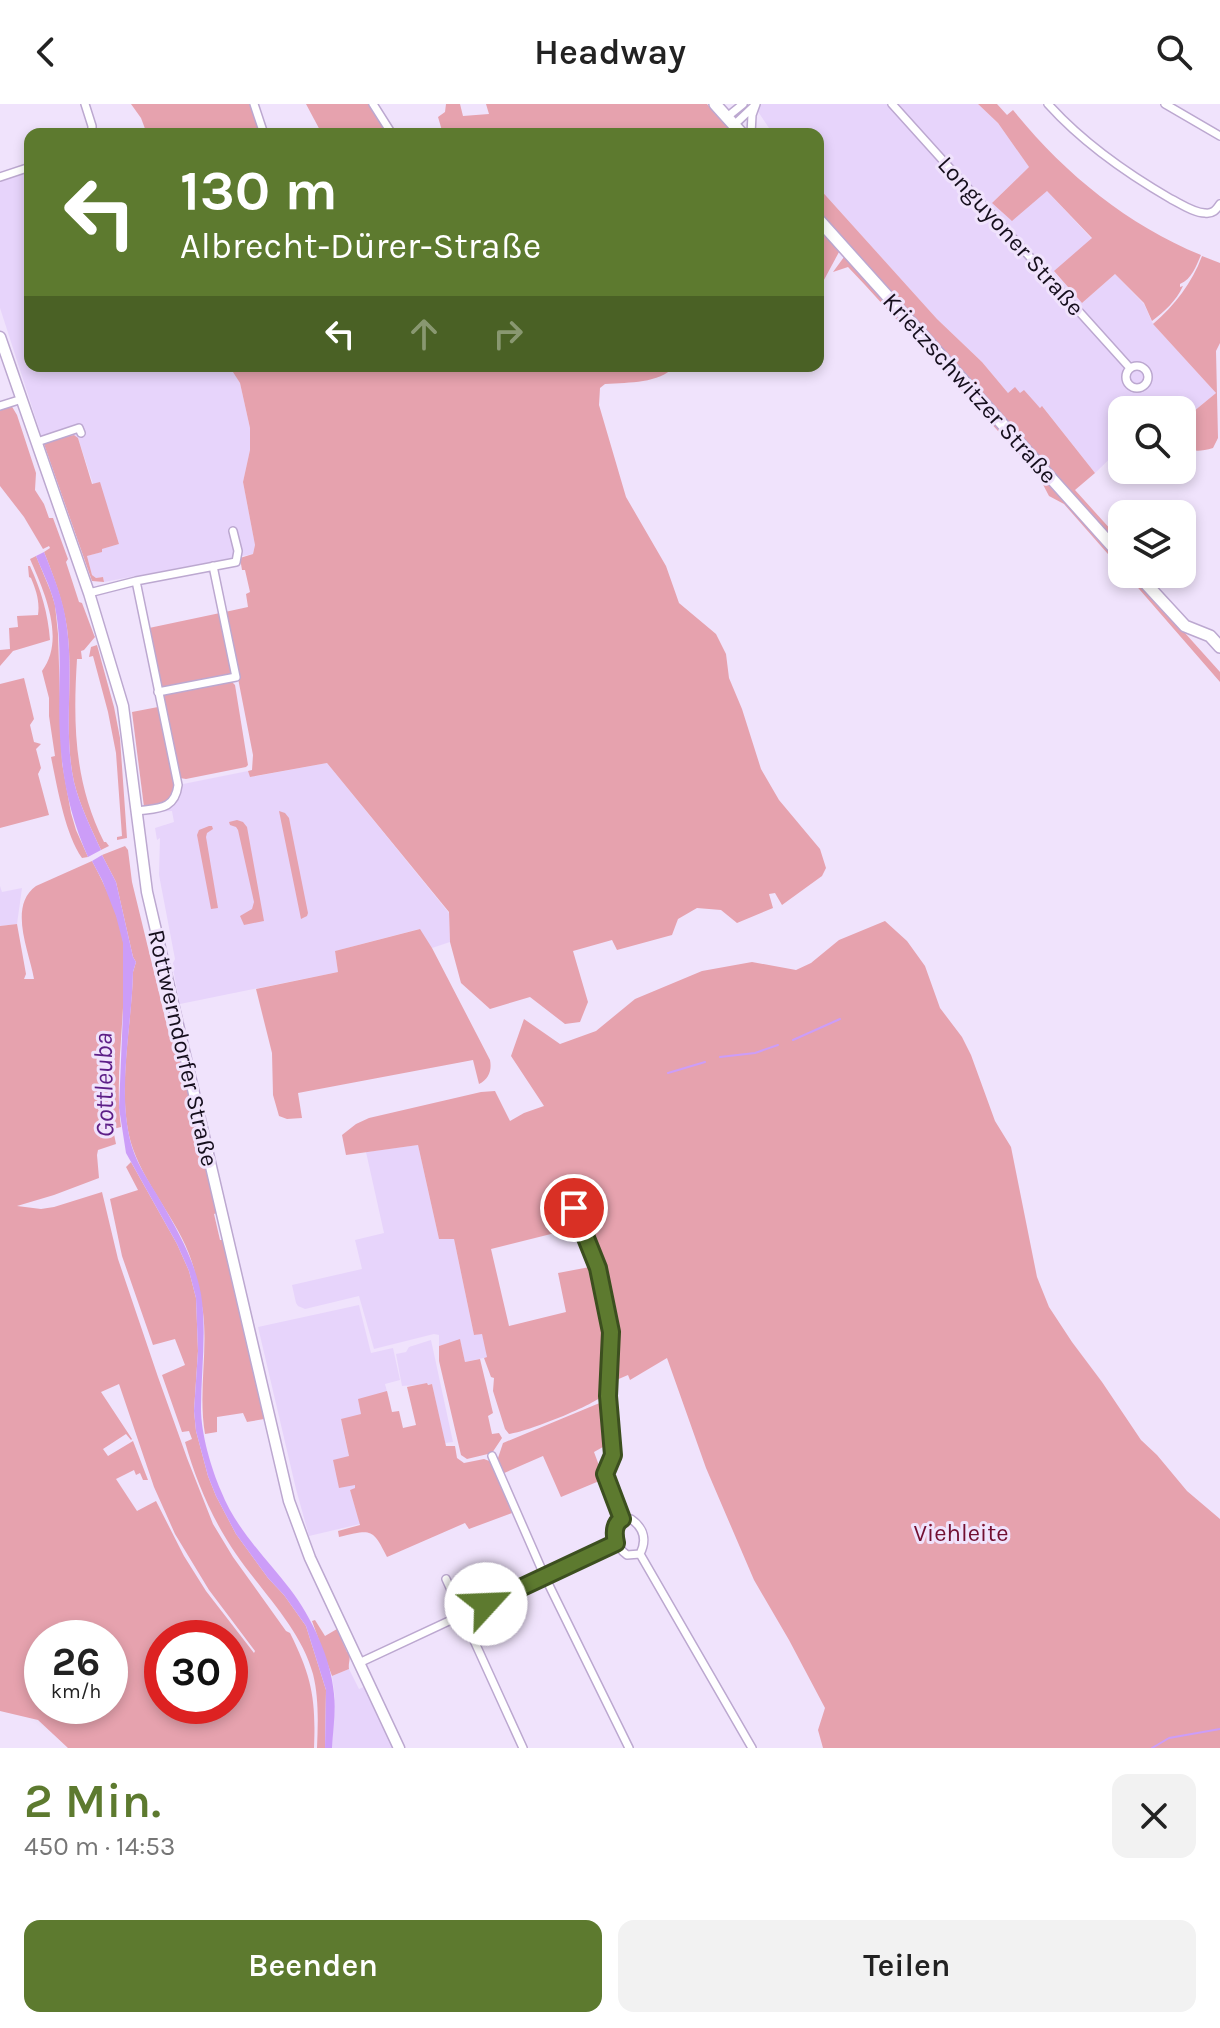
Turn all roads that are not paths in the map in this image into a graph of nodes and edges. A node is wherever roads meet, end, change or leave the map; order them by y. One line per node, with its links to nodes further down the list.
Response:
1 (85, 104): 11 (street)
2 (254, 104): 12 (street)
3 (373, 104): 13 (street)
4 (715, 104): 10 (main road)
5 (743, 104): 10 (street)
6 (756, 104): 10 (street); 14 (street)
7 (892, 104): 21 (street, Longuyoner Straße)
8 (1048, 104): 18 (street)
9 (1165, 104): 15 (street)
10 (735, 126)
11 (92, 128)
12 (262, 128)
13 (388, 128)
14 (750, 128)
15 (1220, 136)
16 (24, 169): 17 (street)
17 (0, 177)
18 (1220, 204)
19 (824, 226): 27 (main road, Krietzschwitzer Straße)
20 (0, 337): 22 (main road, Rottwerndorfer Straße)
21 (1130, 368)
22 (22, 399): 23 (street); 25 (main road, Rottwerndorfer Straße)
23 (0, 406)
24 (81, 433): 25 (street)
25 (37, 442): 31 (main road, Rottwerndorfer Straße)
26 (233, 531): 28 (street)
27 (1108, 541)
28 (213, 566): 29 (street); 33 (street)
29 (136, 581): 31 (street); 33 (street)
30 (1150, 588): 32 (main road)
31 (89, 593): 34 (main road, Rottwerndorfer Straße)
32 (1220, 647)
33 (158, 692): 34 (street)
34 (137, 811): 43 (main road, Rottwerndorfer Straße)
35 (574, 1208): 37 (street)
36 (492, 1456): 40 (street)
37 (622, 1519): 38 (street); 39 (street)
38 (616, 1543): 39 (street); 40 (street)
39 (640, 1554): 47 (street)
40 (545, 1577): 42 (street); 46 (street)
41 (446, 1579): 42 (street)
42 (463, 1615): 43 (street); 45 (street)
43 (359, 1663): 44 (main road, Rottwerndorfer Straße)
44 (399, 1748)
45 (523, 1748)
46 (629, 1748)
47 (752, 1748)

